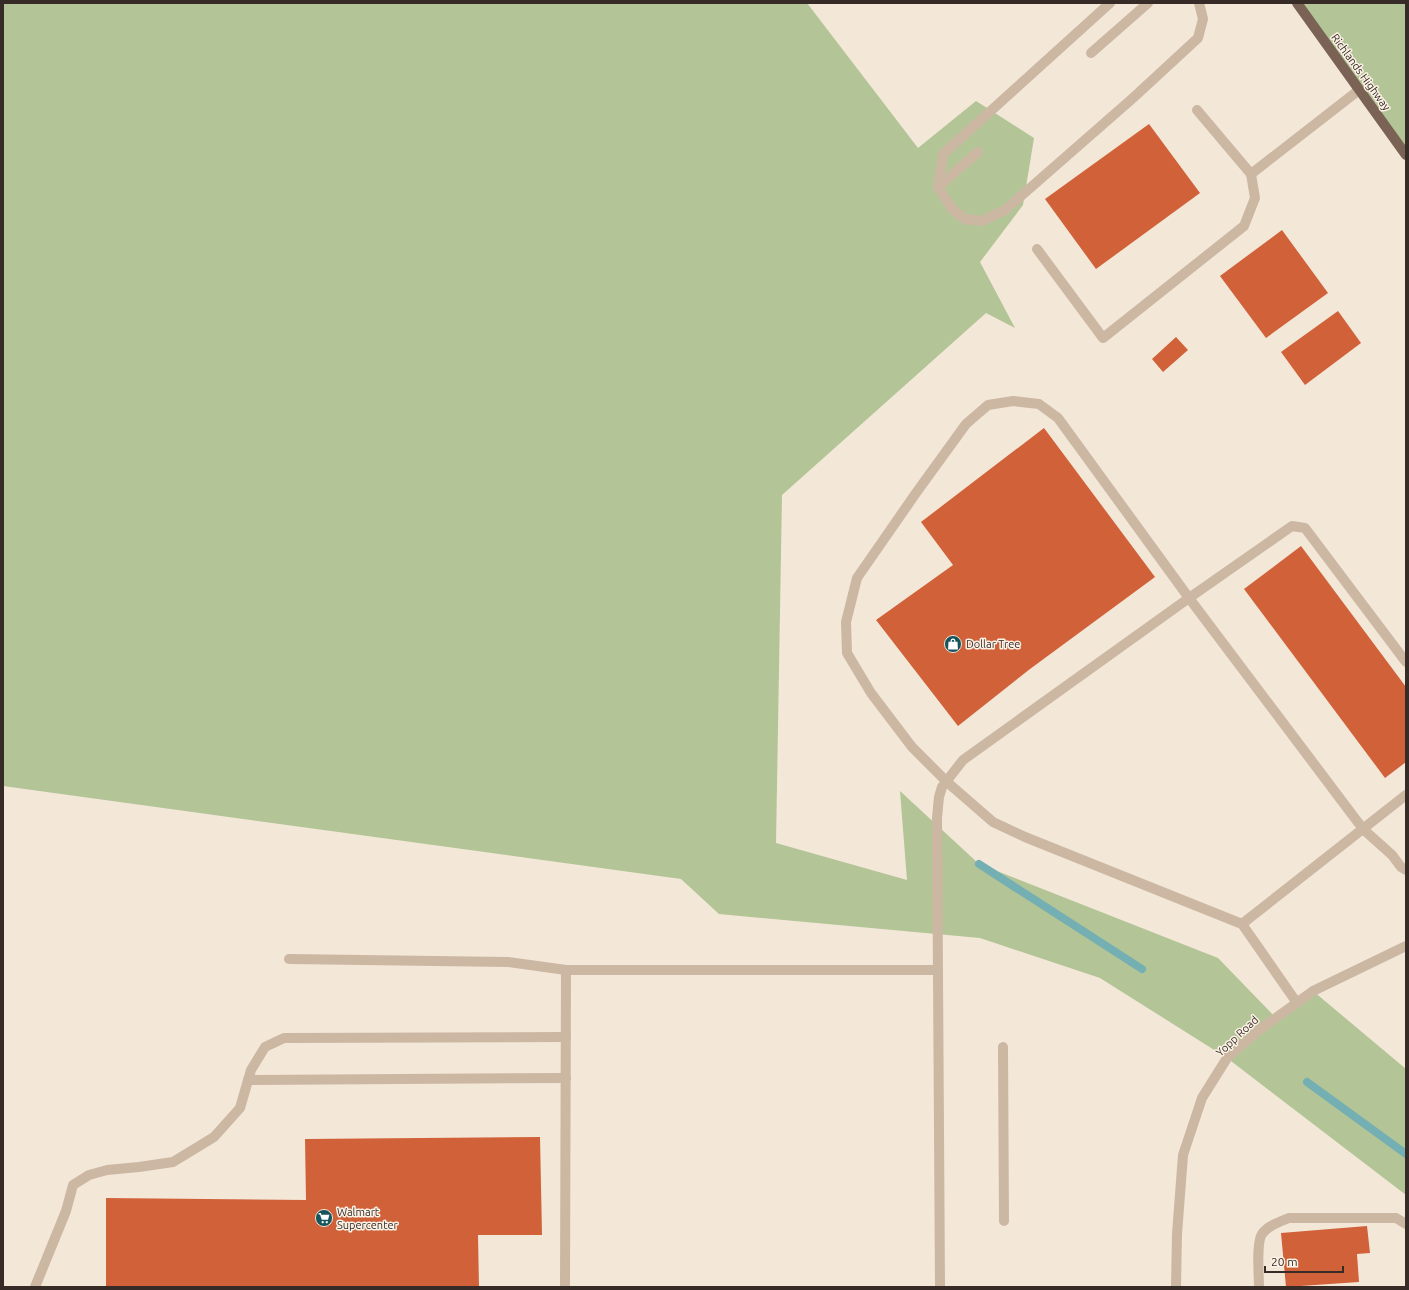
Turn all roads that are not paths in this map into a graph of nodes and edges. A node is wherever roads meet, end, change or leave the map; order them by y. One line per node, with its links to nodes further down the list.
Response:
1 (1110, 3): 11 (street)
2 (1148, 3): 5 (street)
3 (1199, 3): 11 (street)
4 (1297, 3): 6 (main road, Richlands Highway)
5 (1091, 53)
6 (1359, 90): 9 (main road, Richlands Highway); 10 (street)
7 (1197, 110): 10 (street)
8 (978, 152): 11 (street)
9 (1406, 155)
10 (1251, 174): 12 (street)
11 (938, 187)
12 (1037, 249)
13 (1189, 598): 14 (street); 15 (street); 15 (street); 17 (street)
14 (1406, 662)
15 (946, 782): 19 (street); 23 (street)
16 (1406, 795): 17 (street)
17 (1363, 829): 18 (street); 19 (street)
18 (1406, 870)
19 (1242, 924): 24 (street)
20 (1406, 946): 24 (street, Yopp Road)
21 (289, 958): 22 (street)
22 (566, 970): 23 (street); 25 (street)
23 (938, 970): 33 (street)
24 (1297, 1003): 34 (street, Yopp Road)
25 (566, 1037): 27 (street); 28 (street)
26 (1003, 1047): 29 (street)
27 (566, 1078): 28 (street); 32 (street)
28 (248, 1080): 31 (street)
29 (1004, 1221)
30 (1406, 1224): 35 (street)
31 (35, 1287)
32 (565, 1287)
33 (940, 1287)
34 (1176, 1287)
35 (1259, 1287)

